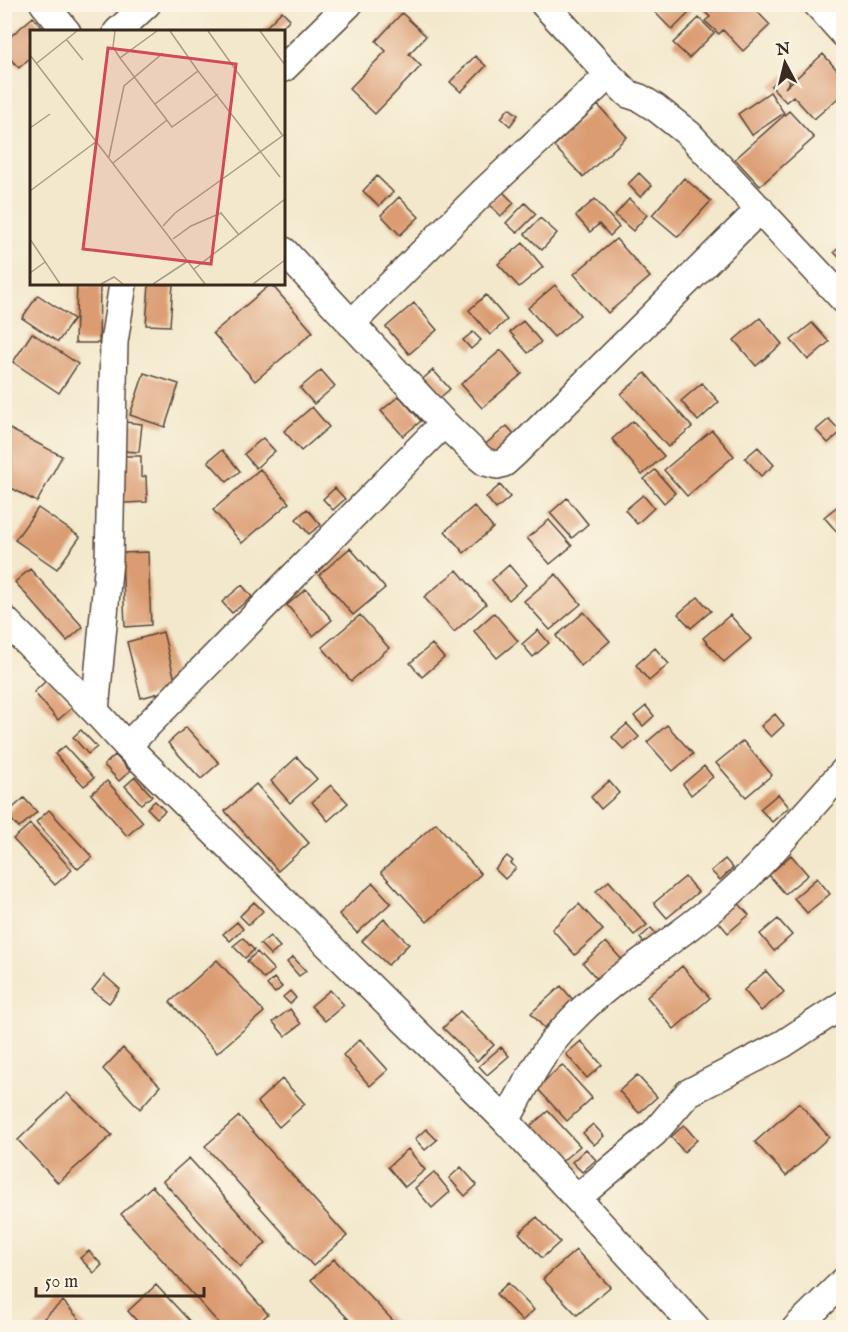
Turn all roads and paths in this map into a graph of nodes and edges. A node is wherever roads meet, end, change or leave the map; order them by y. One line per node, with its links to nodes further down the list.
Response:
1 (44, 4): 6 (street)
2 (147, 4): 7 (street)
3 (350, 4): 9 (street)
4 (544, 4): 10 (street)
5 (817, 4): 8 (street)
6 (65, 30)
7 (119, 30)
8 (843, 34)
9 (285, 67)
10 (609, 75): 11 (street); 15 (street)
11 (760, 209): 14 (street); 16 (street)
12 (285, 252): 15 (street)
13 (123, 285): 18 (street)
14 (843, 300)
15 (351, 324): 16 (street)
16 (444, 423): 19 (street)
17 (4, 619): 18 (street)
18 (95, 711): 19 (street)
19 (127, 746): 22 (street)
20 (843, 771): 22 (street)
21 (843, 1005): 23 (street)
22 (506, 1121): 23 (street)
23 (577, 1198): 25 (street)
24 (843, 1281): 26 (street)
25 (696, 1328)
26 (796, 1328)

